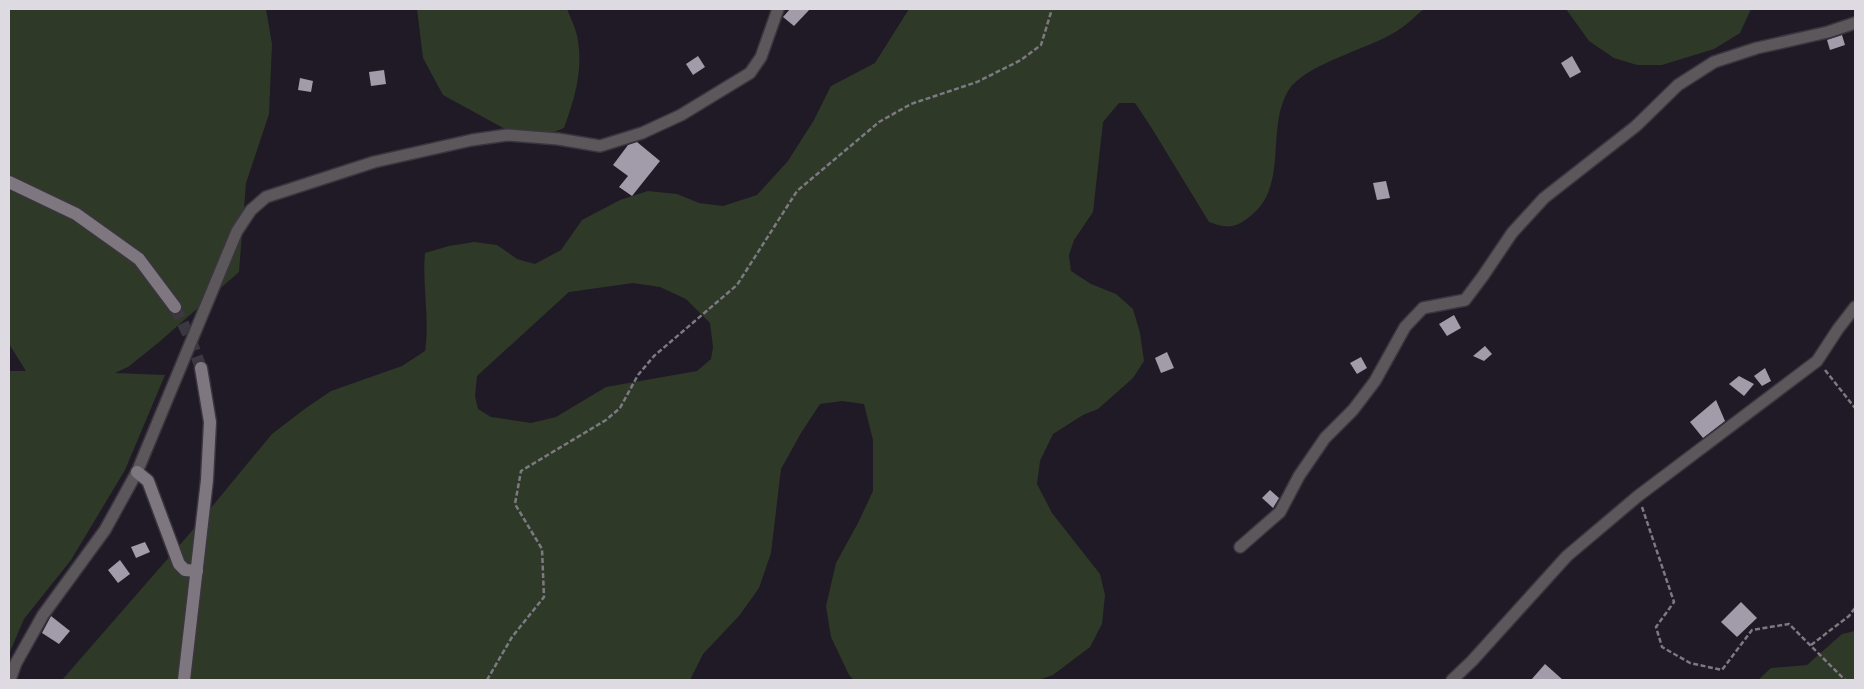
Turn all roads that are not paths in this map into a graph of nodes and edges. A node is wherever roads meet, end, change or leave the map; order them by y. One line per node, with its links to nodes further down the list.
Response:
1 (778, 9): 7 (street)
2 (1855, 23): 8 (street)
3 (9, 182): 4 (street)
4 (175, 306)
5 (1855, 307): 12 (street)
6 (201, 368): 9 (street)
7 (137, 472): 9 (street); 10 (street)
8 (1240, 547)
9 (197, 570): 11 (street)
10 (10, 680)
11 (184, 680)
12 (1452, 680)

